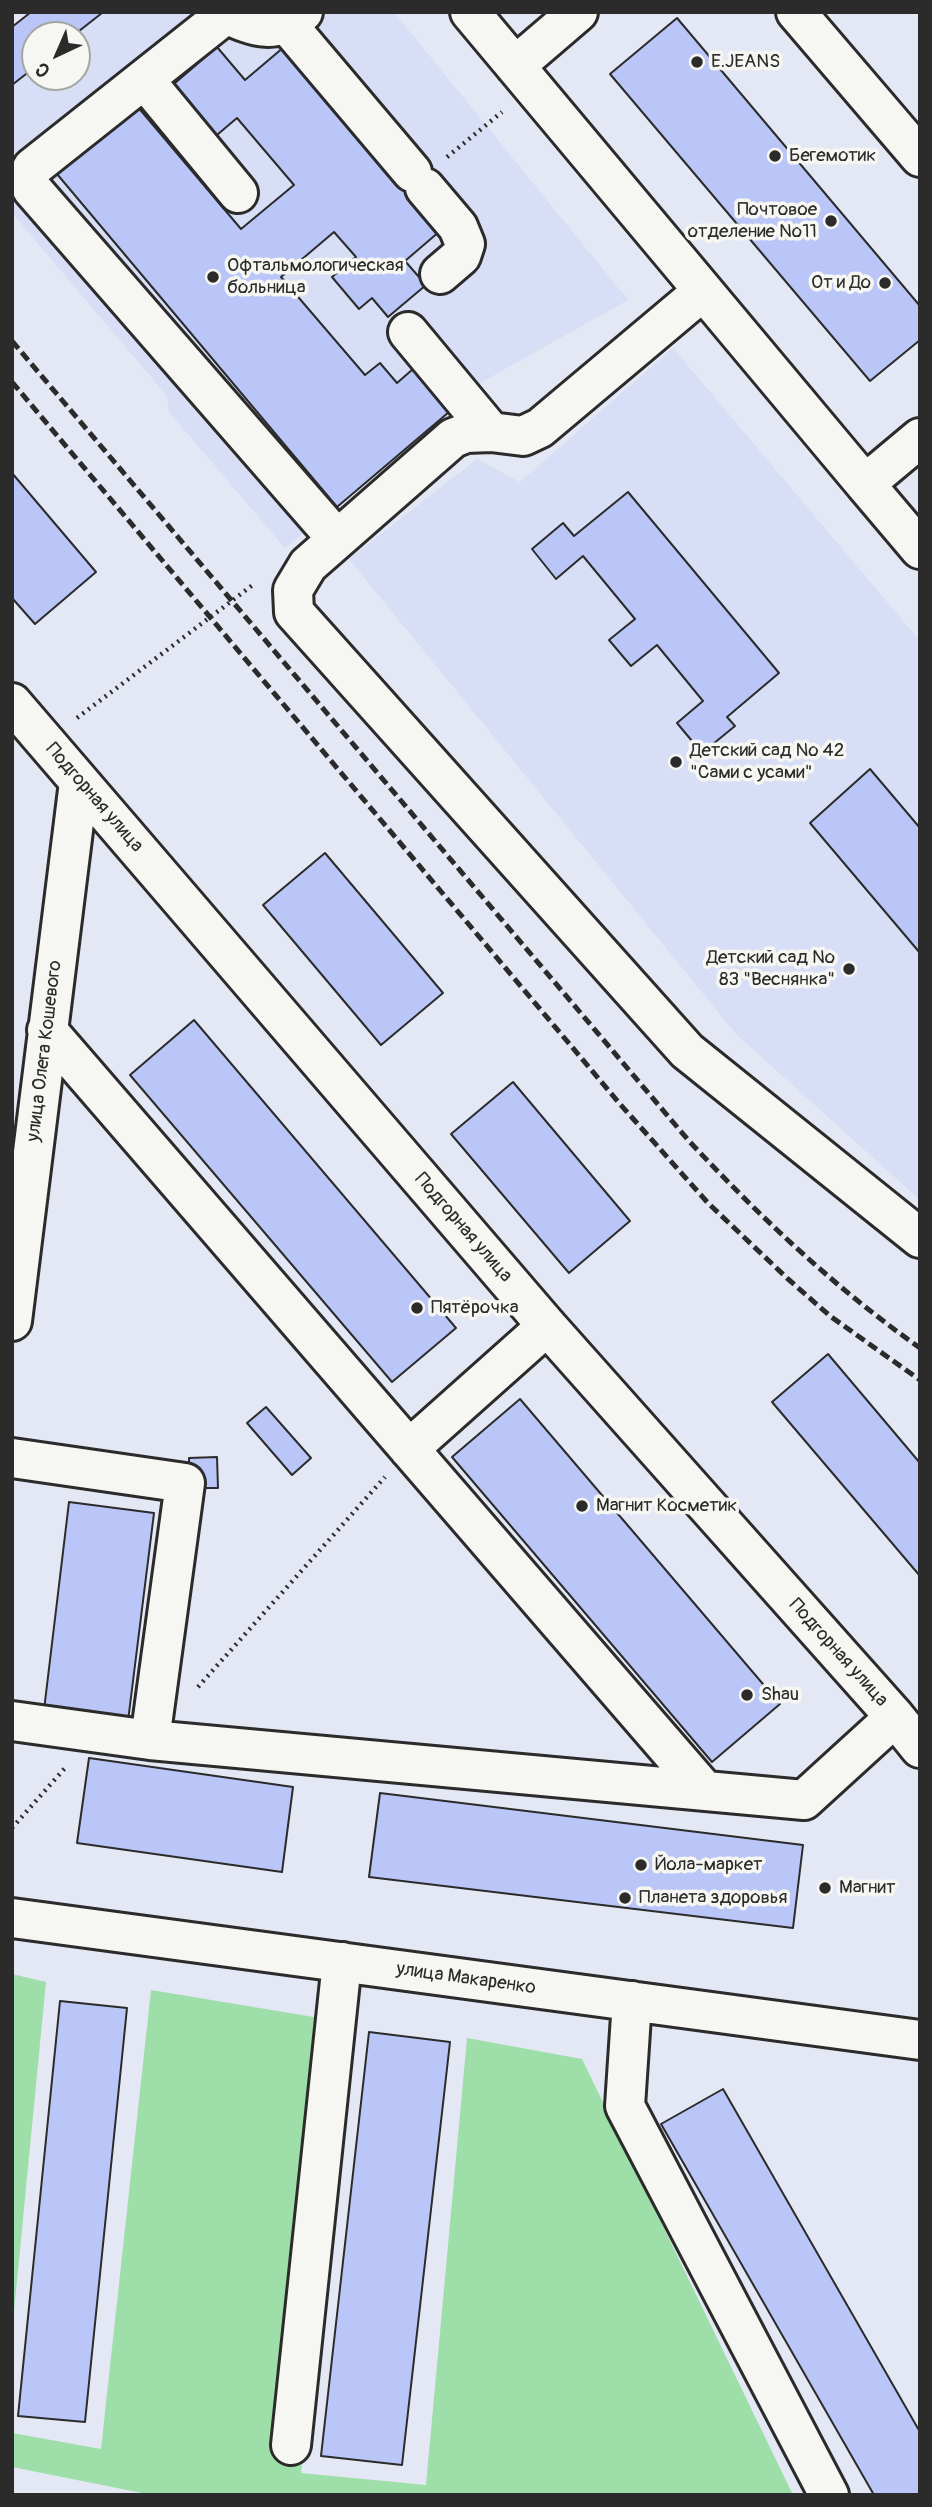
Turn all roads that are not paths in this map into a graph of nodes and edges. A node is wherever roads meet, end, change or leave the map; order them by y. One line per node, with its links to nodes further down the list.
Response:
1 (470, 12): 6 (street)
2 (578, 12): 6 (street)
3 (796, 12): 8 (street)
4 (225, 13): 5 (street); 7 (street)
5 (295, 18): 10 (street)
6 (524, 76): 11 (street)
7 (144, 79): 9 (street); 16 (street)
8 (920, 158)
9 (238, 192)
10 (440, 274)
11 (703, 291): 13 (street); 15 (street)
12 (408, 332): 13 (street)
13 (491, 432): 16 (street)
14 (920, 438): 15 (street)
15 (865, 484): 17 (street)
16 (337, 539): 21 (street)
17 (920, 549)
18 (12, 703): 19 (street, Подгорная улица)
19 (79, 782): 20 (street, улица Олега Кошевого); 24 (street, Подгорная улица)
20 (47, 1030): 22 (street, улица Олега Кошевого); 25 (street)
21 (920, 1238)
22 (15, 1270): 23 (street, улица Олега Кошевого)
23 (12, 1321)
24 (547, 1326): 25 (street); 27 (street, Подгорная улица)
25 (409, 1450): 31 (street)
26 (12, 1458): 29 (street)
27 (895, 1717): 30 (street, Подгорная улица); 31 (street)
28 (12, 1721): 29 (street)
29 (150, 1740): 31 (street)
30 (920, 1748)
31 (705, 1791)
32 (12, 1918): 33 (street, улица Макаренко)
33 (342, 1962): 34 (street, улица Макаренко); 36 (street)
34 (632, 2001): 35 (street, улица Макаренко); 37 (street)
35 (920, 2040)
36 (290, 2445)
37 (829, 2495)

